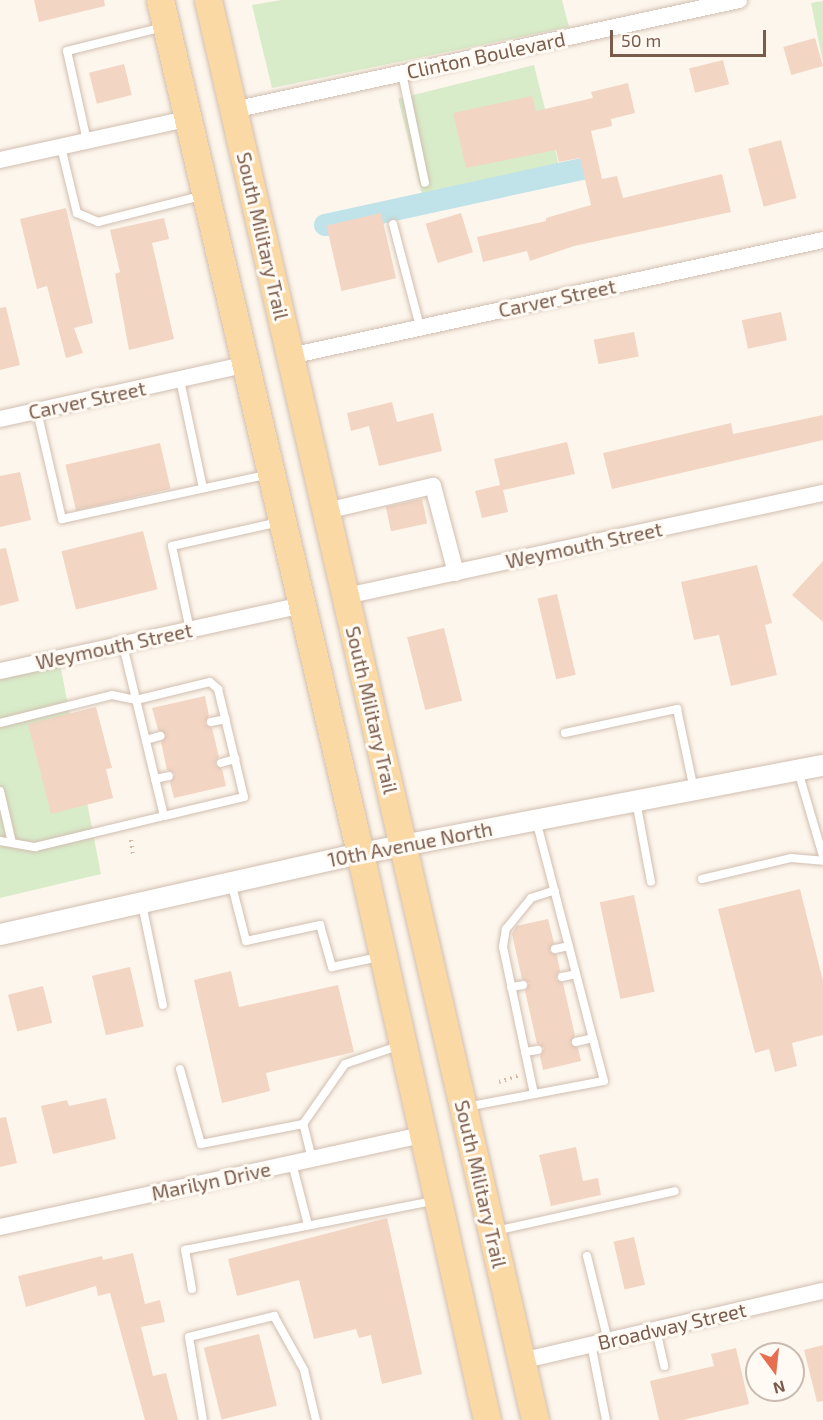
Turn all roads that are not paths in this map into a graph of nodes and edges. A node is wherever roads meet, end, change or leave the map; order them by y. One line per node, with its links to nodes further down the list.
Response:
1 (160, 0): 4 (main road)
2 (208, 0): 6 (main road, South Military Trail)
3 (739, 0): 5 (street, Clinton Boulevard)
4 (166, 27): 7 (main road); 8 (lane)
5 (402, 73): 6 (street, Clinton Boulevard); 11 (lane)
6 (233, 110): 16 (main road, South Military Trail)
7 (187, 119): 8 (street); 12 (main road)
8 (87, 141): 9 (street)
9 (61, 147): 10 (street); 12 (lane)
10 (0, 160)
11 (424, 183)
12 (205, 195): 17 (main road)
13 (393, 224): 15 (lane)
14 (823, 240): 15 (street, Carver Street)
15 (420, 327): 16 (street, Carver Street)
16 (290, 356): 24 (main road, South Military Trail)
17 (244, 365): 18 (street, Carver Street); 21 (main road)
18 (180, 380): 19 (street, Carver Street); 22 (lane)
19 (37, 411): 20 (street, Carver Street); 22 (lane)
20 (0, 419)
21 (269, 474): 22 (lane); 25 (main road)
22 (203, 488)
23 (823, 493): 26 (street, Weymouth Street)
24 (326, 511): 26 (street); 27 (main road, South Military Trail)
25 (280, 522): 28 (main road); 29 (lane)
26 (456, 573): 27 (street, Weymouth Street)
27 (346, 596): 52 (main road, South Military Trail)
28 (299, 606): 29 (street, Weymouth Street); 53 (main road)
29 (190, 630): 30 (street, Weymouth Street)
30 (123, 645): 31 (street, Weymouth Street); 32 (lane)
31 (0, 671)
32 (136, 700): 33 (lane); 35 (lane); 38 (lane)
33 (226, 719): 34 (lane); 39 (lane)
34 (211, 722)
35 (0, 723)
36 (564, 733): 45 (lane)
37 (160, 736): 38 (lane)
38 (146, 740): 44 (lane)
39 (235, 759): 40 (lane); 48 (lane)
40 (221, 763)
41 (823, 765): 42 (street, 10th Avenue North)
42 (798, 770): 45 (street, 10th Avenue North); 54 (lane)
43 (169, 776): 44 (lane)
44 (155, 779): 48 (lane)
45 (694, 790): 47 (street, 10th Avenue North)
46 (0, 791): 51 (lane)
47 (635, 801): 49 (street, 10th Avenue North); 58 (lane)
48 (164, 816): 51 (lane)
49 (536, 820): 52 (street, 10th Avenue North); 59 (lane)
50 (0, 841): 51 (lane)
51 (12, 843)
52 (403, 845): 53 (street, 10th Avenue North); 79 (main road, South Military Trail)
53 (360, 853): 57 (street, 10th Avenue North); 64 (main road)
54 (823, 856)
55 (823, 861): 56 (lane)
56 (702, 879)
57 (231, 882): 60 (street, 10th Avenue North); 64 (lane)
58 (651, 882)
59 (555, 890): 62 (lane); 66 (lane)
60 (142, 903): 61 (street, 10th Avenue North); 71 (lane)
61 (0, 934)
62 (569, 946): 63 (lane); 67 (lane)
63 (555, 949)
64 (382, 957): 74 (main road)
65 (517, 957): 66 (lane)
66 (506, 960): 70 (lane)
67 (576, 974): 68 (lane); 72 (lane)
68 (562, 977)
69 (523, 985): 70 (lane)
70 (511, 987): 76 (lane)
71 (163, 1005)
72 (593, 1038): 73 (lane); 78 (lane)
73 (576, 1042)
74 (402, 1045): 80 (lane); 81 (main road)
75 (538, 1050): 76 (lane)
76 (525, 1052): 78 (lane)
77 (180, 1070): 80 (lane)
78 (534, 1094): 79 (lane)
79 (463, 1108): 88 (main road, South Military Trail)
80 (303, 1124): 82 (lane)
81 (421, 1135): 82 (street, Marilyn Drive); 85 (main road)
82 (312, 1159): 83 (street, Marilyn Drive)
83 (292, 1163): 86 (lane); 87 (street, Marilyn Drive)
84 (675, 1191): 88 (lane)
85 (436, 1200): 86 (lane); 98 (main road)
86 (308, 1225): 90 (lane)
87 (0, 1227)
88 (492, 1232): 94 (main road, South Military Trail)
89 (587, 1256): 93 (lane)
90 (192, 1289)
91 (823, 1291): 92 (street, Broadway Street)
92 (656, 1330): 93 (street, Broadway Street); 95 (lane)
93 (599, 1343): 94 (street, Broadway Street); 100 (lane)
94 (521, 1361): 99 (main road, South Military Trail)
95 (664, 1366)
96 (204, 1420): 97 (lane)
97 (316, 1420)
98 (487, 1420)
99 (536, 1420)
100 (606, 1420)

